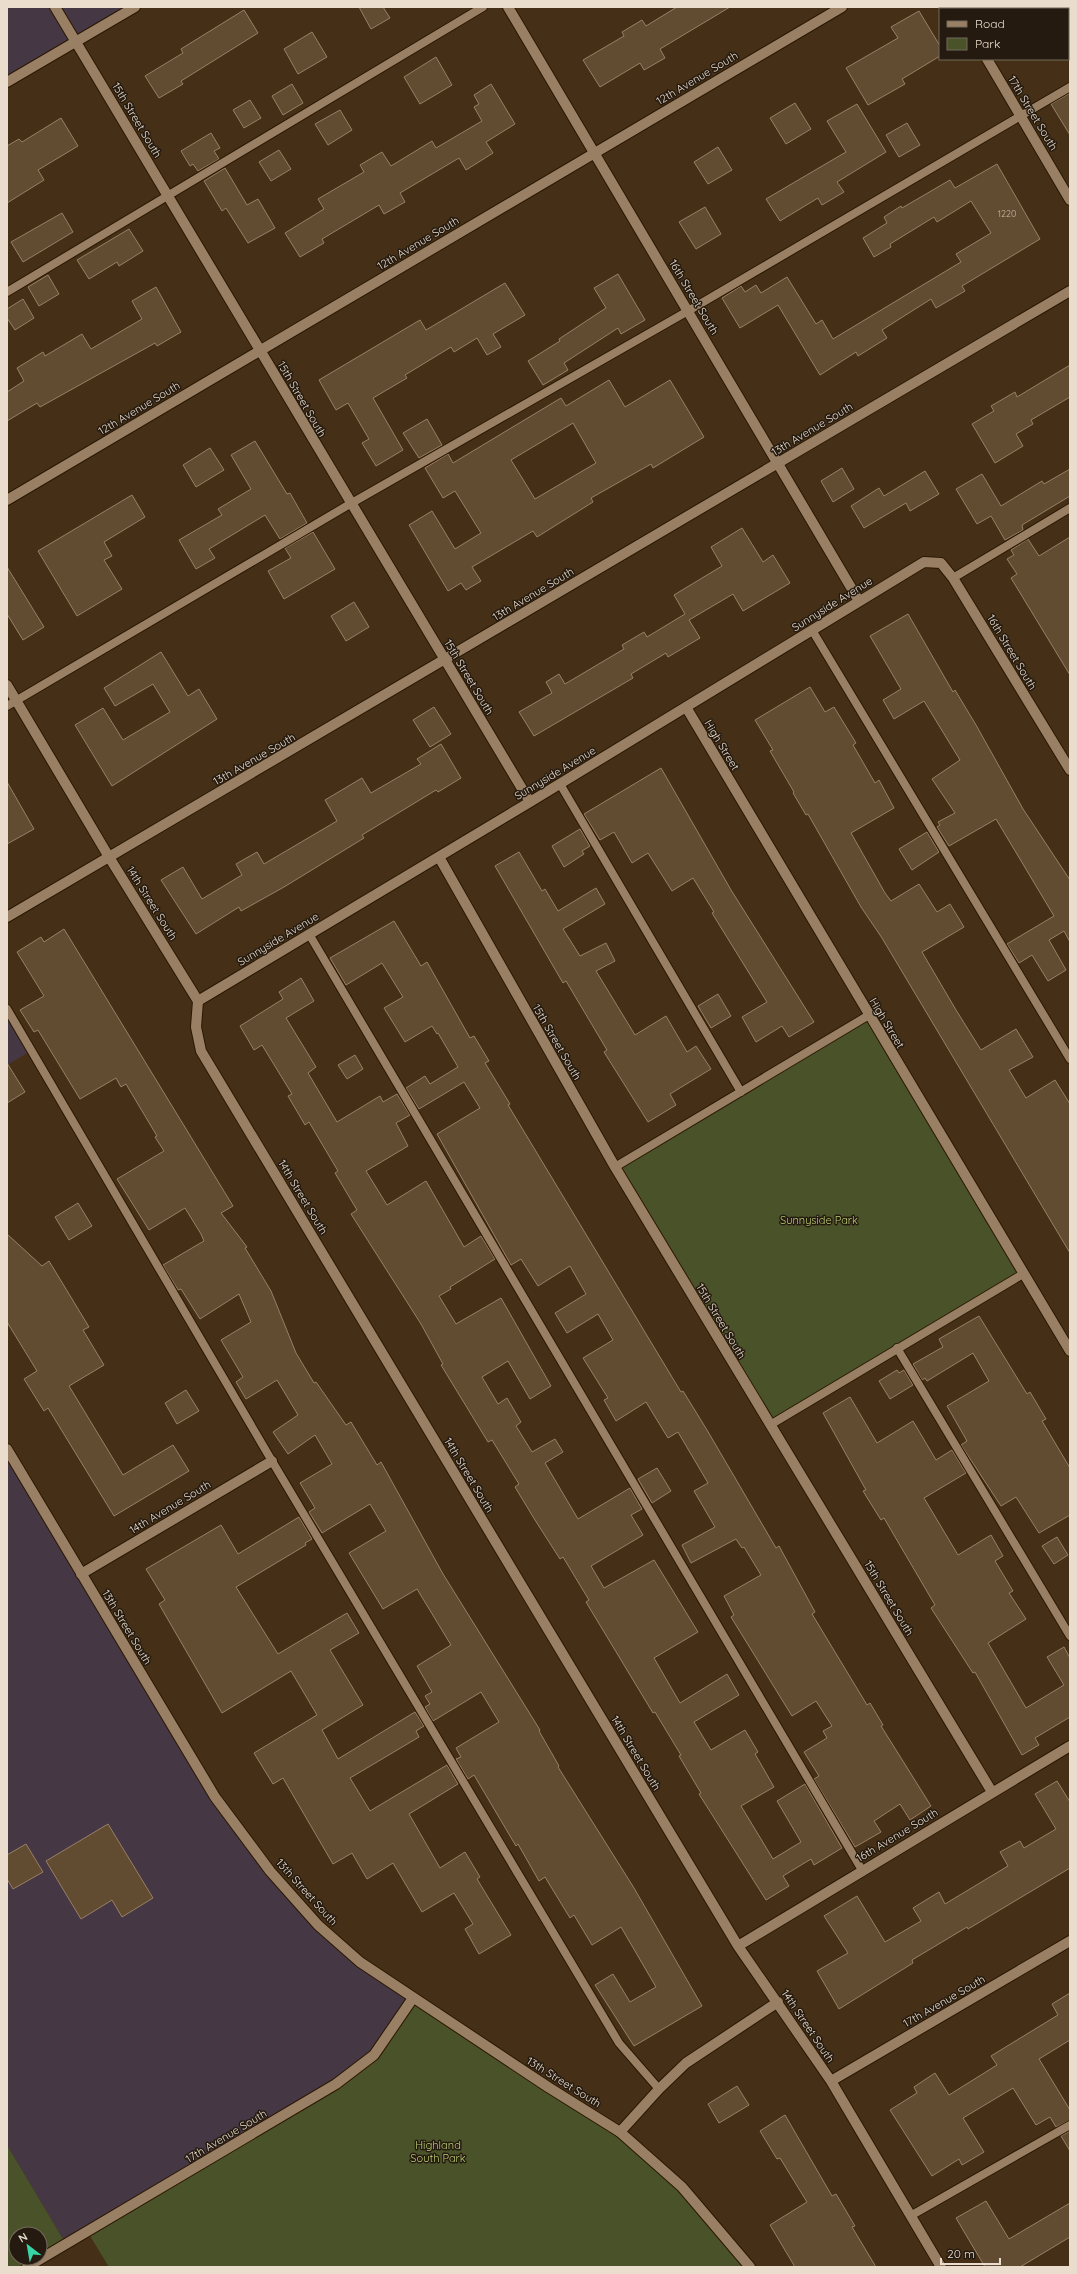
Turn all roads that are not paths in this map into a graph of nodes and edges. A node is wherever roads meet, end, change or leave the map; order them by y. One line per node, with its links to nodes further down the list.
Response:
1 (55, 7): 6 (street, 15th Street South)
2 (135, 7): 6 (street)
3 (484, 7): 12 (lane)
4 (508, 7): 11 (street, 16th Street South)
5 (842, 7): 11 (street, 12th Avenue South)
6 (75, 43): 8 (street); 12 (street, 15th Street South)
7 (988, 60): 10 (street, 17th Street South)
8 (7, 82)
9 (1070, 87): 10 (lane)
10 (1021, 117): 13 (street, 17th Street South); 16 (lane)
11 (593, 154): 16 (street, 16th Street South); 17 (street, 12th Avenue South)
12 (170, 197): 15 (lane); 17 (street, 15th Street South)
13 (1070, 200)
14 (1070, 291): 18 (street, 13th Avenue South)
15 (7, 292)
16 (688, 311): 18 (street, 16th Street South); 20 (lane)
17 (260, 350): 19 (street, 12th Avenue South); 20 (street, 15th Street South)
18 (778, 462): 24 (street, 16th Street South); 26 (street, 13th Avenue South)
19 (7, 500)
20 (350, 504): 26 (street, 15th Street South); 28 (lane)
21 (1070, 508): 23 (lane)
22 (924, 562): 23 (street, 16th Street South); 24 (street, Sunnyside Avenue)
23 (953, 578): 31 (street, 16th Street South)
24 (859, 600): 25 (street, Sunnyside Avenue)
25 (812, 630): 30 (street, Sunnyside Avenue); 41 (lane)
26 (445, 660): 33 (street, 15th Street South); 34 (street, 13th Avenue South)
27 (7, 685): 28 (street, 14th Street South)
28 (17, 701): 29 (lane); 34 (street, 14th Street South)
29 (7, 706)
30 (686, 707): 32 (street, Sunnyside Avenue); 40 (street, High Street)
31 (1070, 770)
32 (560, 784): 33 (street, Sunnyside Avenue); 42 (lane)
33 (530, 802): 35 (street, Sunnyside Avenue)
34 (109, 857): 36 (street, 13th Avenue South); 38 (street, 14th Street South)
35 (439, 857): 37 (street, Sunnyside Avenue); 43 (street, 15th Street South)
36 (7, 917)
37 (309, 934): 38 (street, Sunnyside Avenue); 54 (lane)
38 (198, 1001): 56 (street, 14th Street South)
39 (7, 1009): 49 (lane)
40 (868, 1015): 42 (lane); 44 (street, High Street)
41 (1070, 1059)
42 (741, 1092): 43 (lane)
43 (615, 1167): 47 (street, 15th Street South)
44 (1023, 1274): 45 (lane); 46 (street, High Street)
45 (897, 1348): 47 (lane); 51 (lane)
46 (1070, 1351)
47 (770, 1425): 53 (street, 15th Street South)
48 (7, 1449): 50 (street, 13th Street South)
49 (272, 1461): 50 (street, 14th Avenue South); 60 (lane)
50 (81, 1574): 57 (street, 13th Street South)
51 (1070, 1636)
52 (1070, 1746): 53 (street, 16th Avenue South)
53 (992, 1792): 54 (street, 16th Avenue South)
54 (862, 1870): 56 (street, 16th Avenue South)
55 (1070, 1941): 59 (street, 17th Avenue South)
56 (738, 1946): 58 (street, 14th Street South)
57 (414, 1998): 62 (street, 13th Street South); 64 (street, 17th Avenue South)
58 (778, 2002): 59 (street, 14th Street South); 60 (street)
59 (831, 2081): 63 (street, 14th Street South)
60 (659, 2089): 62 (street)
61 (1070, 2125): 63 (lane)
62 (620, 2132): 65 (street, 13th Street South)
63 (912, 2215): 66 (street, 14th Street South)
64 (27, 2267)
65 (750, 2267)
66 (941, 2267)

